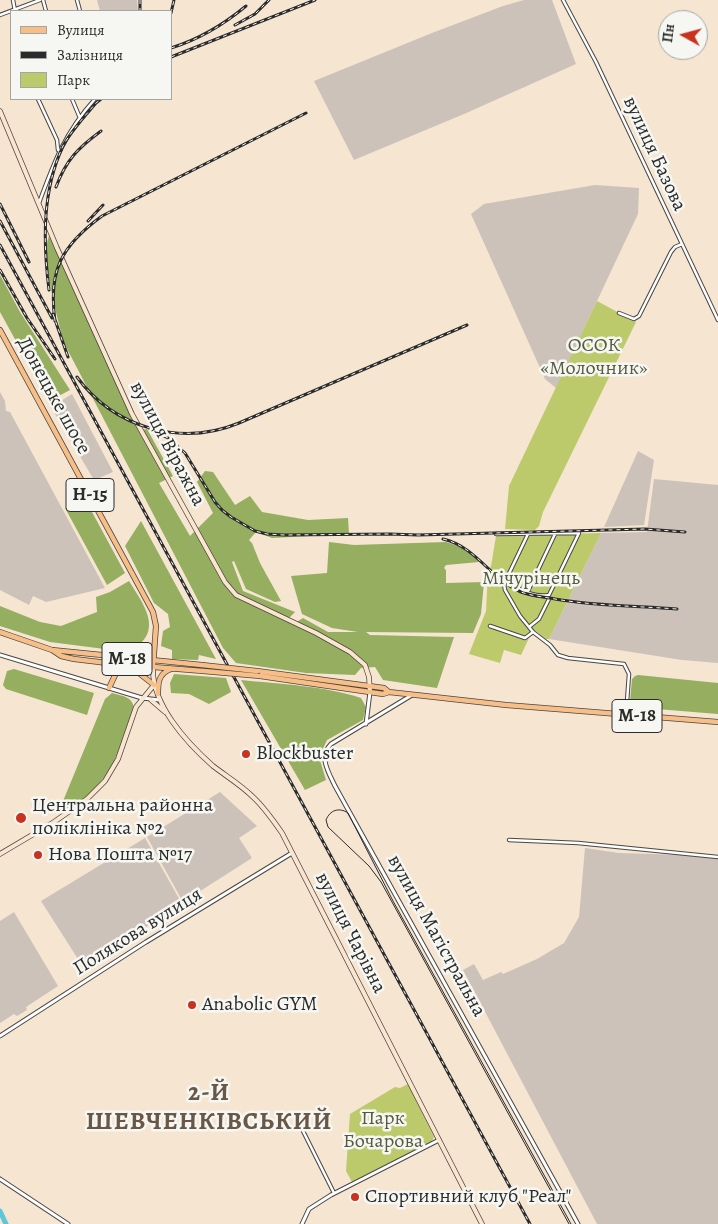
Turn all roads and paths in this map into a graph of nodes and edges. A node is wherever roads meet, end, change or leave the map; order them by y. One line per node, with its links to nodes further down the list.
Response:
1 (14, 0): 4 (street)
2 (42, 0): 4 (street)
3 (563, 0): 14 (street, вулиця Базова)
4 (15, 10)
5 (38, 100): 10 (street)
6 (72, 100): 9 (street)
7 (94, 100): 9 (street)
8 (0, 111): 13 (main road, вулиця Віражна)
9 (80, 118): 11 (street)
10 (58, 140): 11 (street); 12 (street)
11 (64, 140): 12 (street)
12 (58, 152): 13 (street)
13 (39, 204): 37 (main road, вулиця Віражна)
14 (682, 244): 15 (street); 16 (street, вулиця Базова)
15 (619, 313)
16 (718, 320)
17 (0, 330): 31 (main road, Донецьке шосе / Н-15)
18 (496, 534): 19 (street)
19 (528, 534): 20 (street); 21 (street)
20 (555, 534): 21 (street); 22 (street)
21 (506, 581): 25 (street)
22 (528, 591)
23 (549, 599): 25 (street)
24 (490, 626): 27 (street)
25 (529, 627): 27 (street)
26 (0, 632): 28 (main road, М-18)
27 (533, 632): 47 (street)
28 (52, 650): 30 (main road, М-18); 31 (main road, М-18)
29 (0, 655): 38 (street)
30 (100, 662): 32 (main road, М-18); 35 (main road)
31 (153, 664): 32 (main road, М-18); 33 (main road, М-18); 34 (main road, М-18); 36 (main road, вулиця Чарівна)
32 (126, 665): 35 (main road); 36 (main road)
33 (173, 668): 34 (main road, М-18); 41 (main road)
34 (202, 668): 37 (main road, М-18, bridge); 39 (main road, М-18, bridge)
35 (114, 678): 38 (main road)
36 (154, 685): 41 (main road, вулиця Чарівна); 43 (main road)
37 (370, 686): 39 (main road, вулиця Віражна); 40 (main road, М-18)
38 (109, 688): 43 (street)
39 (370, 692): 40 (main road, М-18); 49 (street, вулиця Віражна)
40 (389, 692): 42 (main road, М-18)
41 (158, 694): 45 (main road, вулиця Чарівна)
42 (412, 695): 47 (main road, М-18); 49 (street, вулиця Магістральна)
43 (142, 698): 44 (street); 52 (main road)
44 (151, 700): 45 (street); 46 (main road)
45 (161, 700): 46 (main road, вулиця Чарівна)
46 (168, 715): 51 (main road, вулиця Чарівна)
47 (626, 715): 48 (main road, М-18)
48 (718, 722)
49 (366, 724): 62 (street, вулиця Магістральна)
50 (509, 840): 53 (street)
51 (292, 853): 54 (street, Полякова вулиця); 56 (main road, вулиця Чарівна)
52 (0, 854)
53 (718, 857)
54 (0, 1036)
55 (300, 1125): 58 (street)
56 (439, 1140): 58 (street); 61 (main road, вулиця Чарівна)
57 (0, 1179): 59 (street)
58 (334, 1193): 60 (street)
59 (68, 1224)
60 (302, 1224)
61 (482, 1224)
62 (578, 1224)

